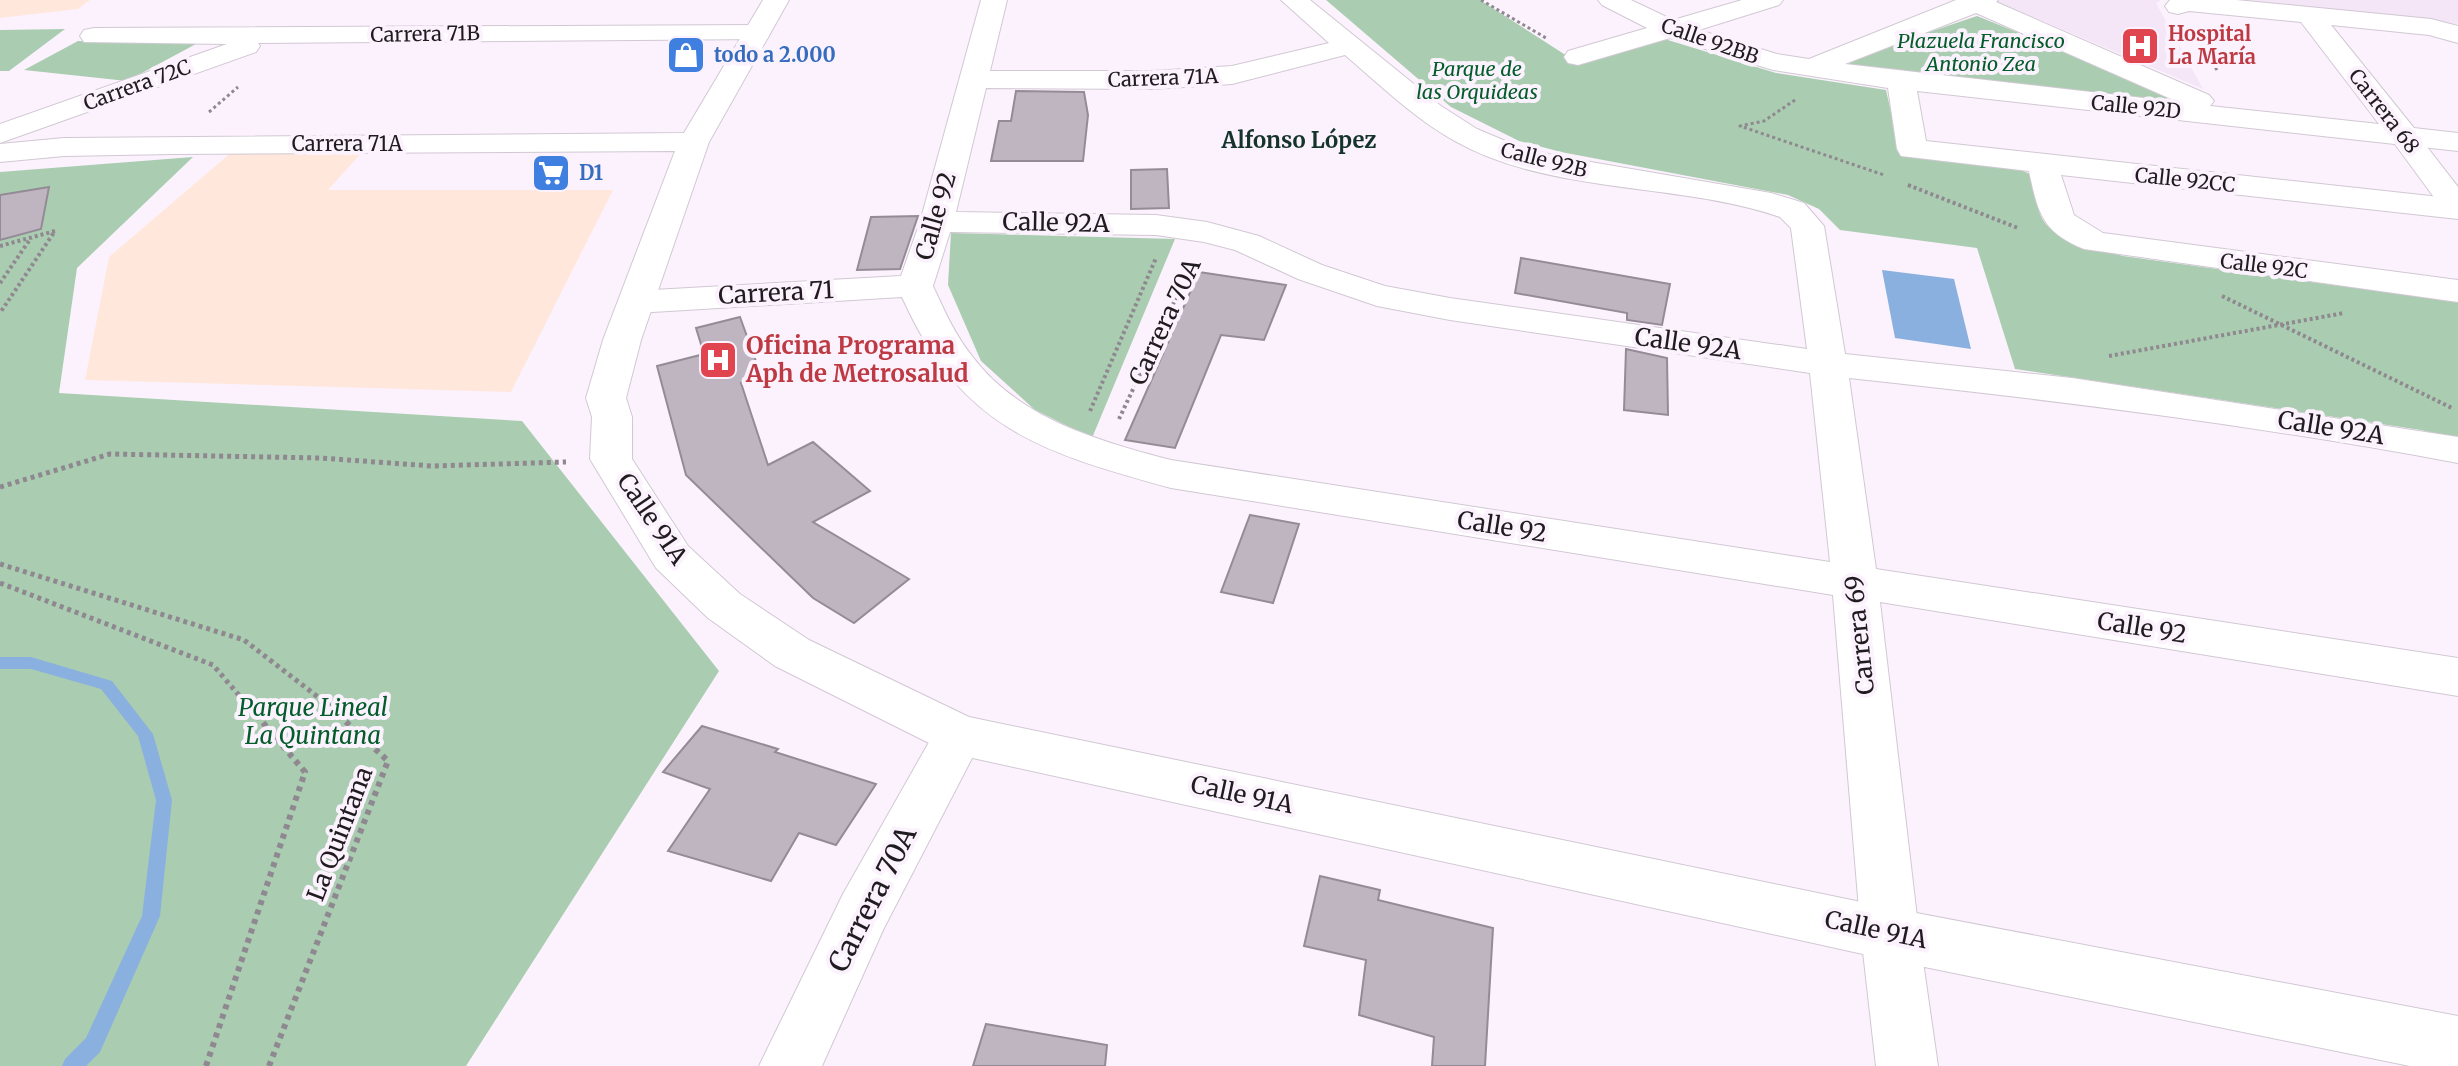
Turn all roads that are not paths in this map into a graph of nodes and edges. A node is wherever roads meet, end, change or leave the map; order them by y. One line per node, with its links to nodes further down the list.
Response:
1 (776, 0): 11 (street, Calle 91A)
2 (994, 0): 17 (street, Calle 92)
3 (1294, 0): 14 (street, Calle 92B)
4 (1611, 0): 10 (street, Calle 92BB)
5 (1770, 0): 10 (street)
6 (1977, 1): 16 (street); 19 (street)
7 (2178, 6): 9 (street)
8 (131, 9): 13 (street, Carrera 71B)
9 (2309, 15): 12 (street); 21 (street, Carrera 68)
10 (1672, 30): 15 (street); 16 (street, Calle 92BB)
11 (757, 33): 13 (street, Carrera 71B); 22 (street, Calle 91A)
12 (2453, 33)
13 (274, 36): 20 (street, Carrera 72C)
14 (1349, 46): 17 (street, Carrera 71A); 27 (street, Calle 92B)
15 (1578, 57)
16 (1814, 67): 18 (street, Calle 92D)
17 (974, 79): 28 (street, Calle 92)
18 (1901, 81): 19 (street, Calle 92D); 25 (street, Calle 92CC)
19 (2244, 119): 21 (street, Calle 92D)
20 (0, 134)
21 (2404, 136): 23 (street, Calle 92D); 26 (street, Carrera 68)
22 (694, 142): 24 (street, Carrera 71A); 31 (street, Calle 91A)
23 (2458, 142)
24 (0, 153)
25 (2043, 165): 26 (street, Calle 92CC); 30 (street, Calle 92C)
26 (2458, 209)
27 (1792, 210): 32 (street, Carrera 69)
28 (937, 222): 29 (street, Calle 92); 32 (street, Calle 92A)
29 (915, 286): 31 (street, Carrera 71); 34 (street, Calle 92)
30 (2458, 291)
31 (636, 302): 36 (street, Calle 91A)
32 (1828, 364): 33 (street, Calle 92A); 34 (street, Carrera 69)
33 (2455, 436)
34 (1854, 584): 35 (street, Calle 92); 37 (street, Carrera 69)
35 (2458, 677)
36 (959, 735): 37 (street, Calle 91A); 39 (street, Carrera 70A)
37 (1890, 934): 38 (street, Calle 91A); 40 (street, Carrera 69)
38 (2458, 1046)
39 (790, 1066)
40 (1907, 1066)

